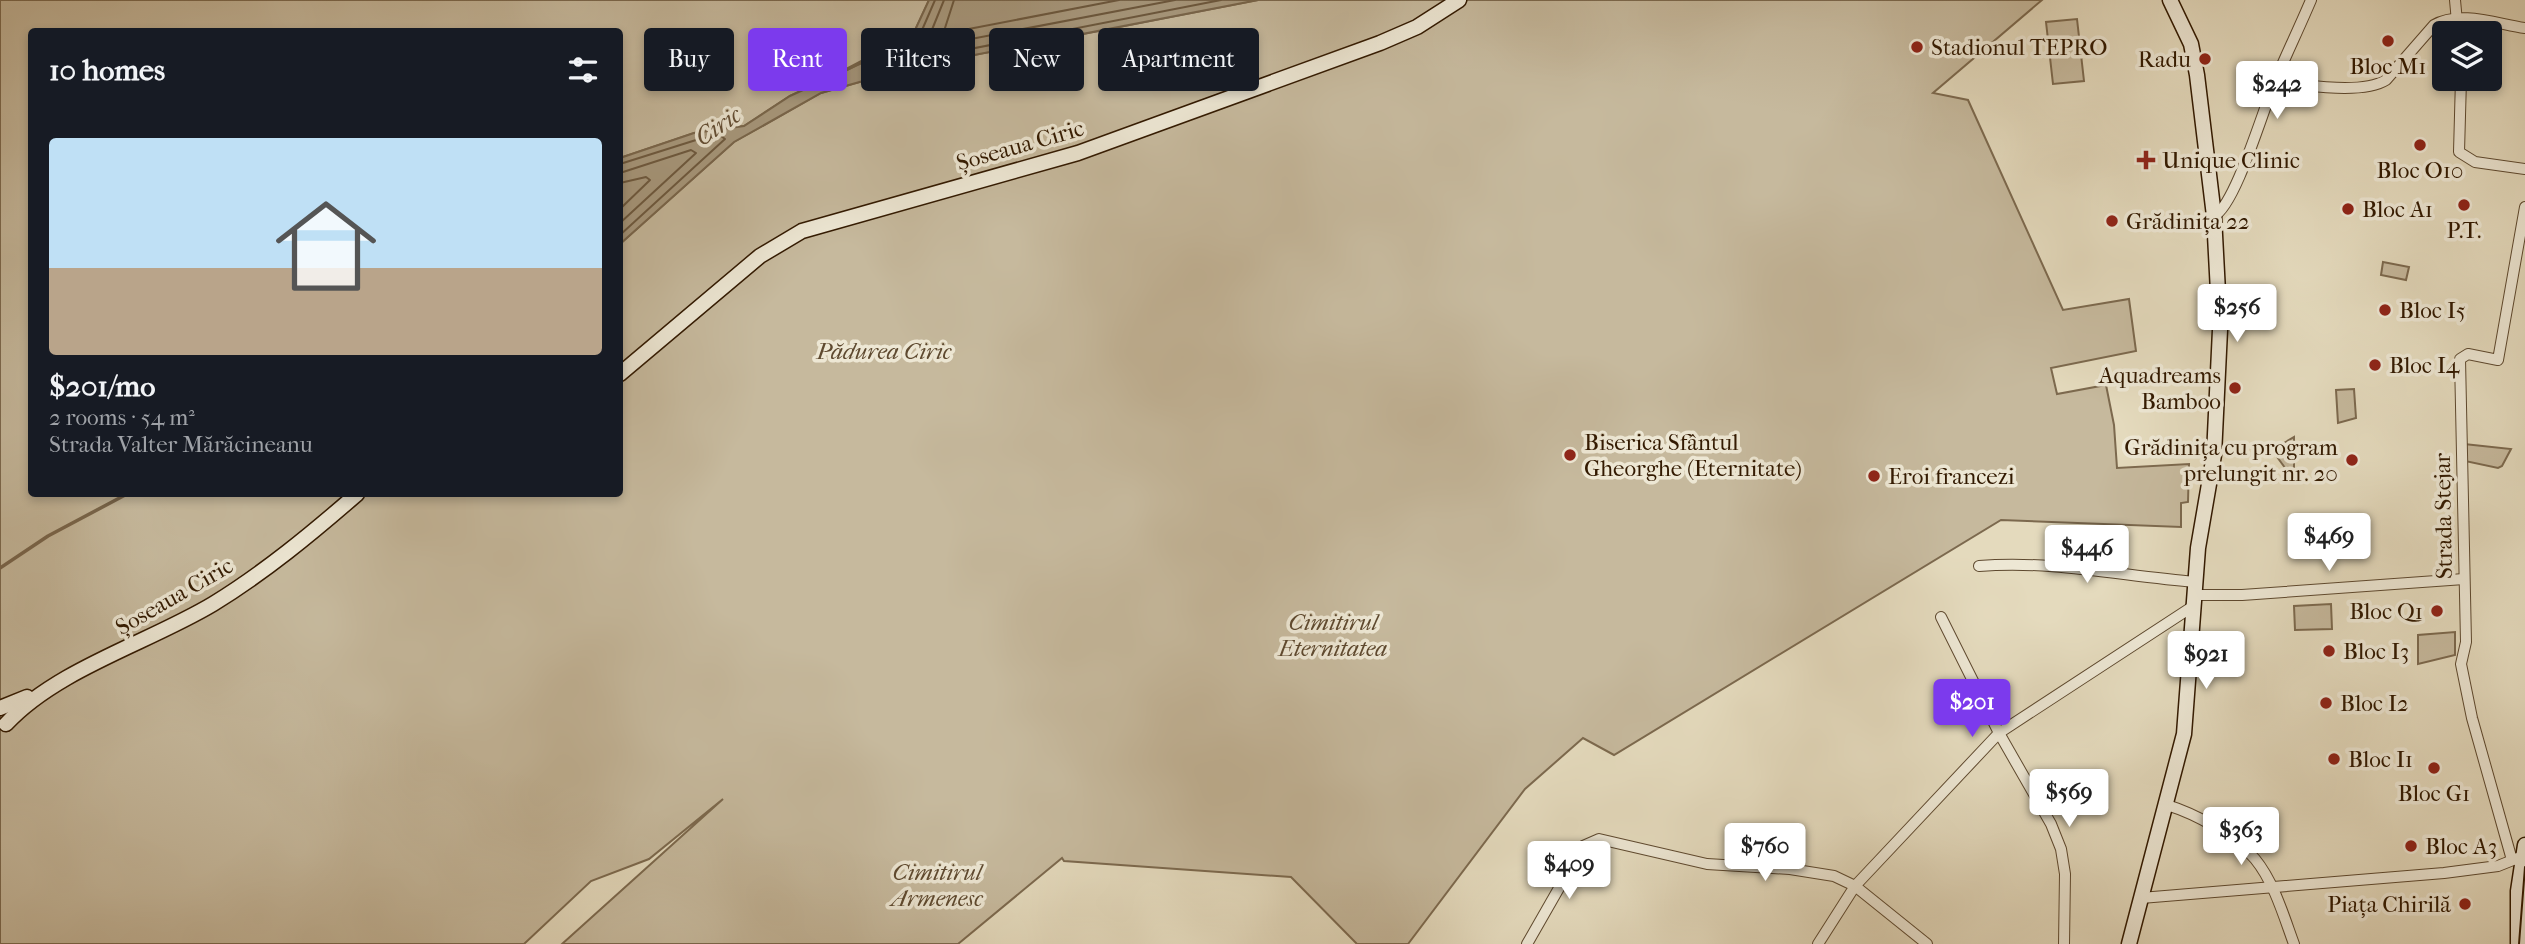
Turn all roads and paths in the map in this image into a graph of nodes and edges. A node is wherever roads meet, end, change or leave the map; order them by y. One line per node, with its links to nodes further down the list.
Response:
1 (1459, 0): 13 (street, Șoseaua Ciric)
2 (2170, 0): 12 (street)
3 (2311, 0): 8 (street)
4 (2455, 0): 5 (street)
5 (2456, 18): 6 (street); 7 (street); 8 (street)
6 (2456, 21)
7 (2525, 28)
8 (2275, 81): 12 (street)
9 (2461, 91): 10 (street)
10 (2525, 169)
11 (2525, 207): 16 (street, Strada Stejar)
12 (2214, 216): 17 (street)
13 (623, 371)
14 (354, 497): 19 (street, Șoseaua Ciric)
15 (1979, 566): 17 (street)
16 (2464, 579): 17 (street); 22 (street, Strada Stejar)
17 (2195, 594): 20 (street); 21 (street)
18 (1941, 617): 20 (street)
19 (1, 722)
20 (1998, 733): 23 (street); 29 (street)
21 (2167, 805): 24 (street); 25 (street)
22 (2521, 855): 24 (street); 32 (street)
23 (1855, 886): 26 (street); 27 (street); 28 (street)
24 (2270, 887): 25 (street); 31 (street)
25 (2141, 898): 30 (street)
26 (1527, 944)
27 (1818, 944)
28 (1927, 944)
29 (2064, 944)
30 (2129, 944)
31 (2294, 944)
32 (2518, 944)

